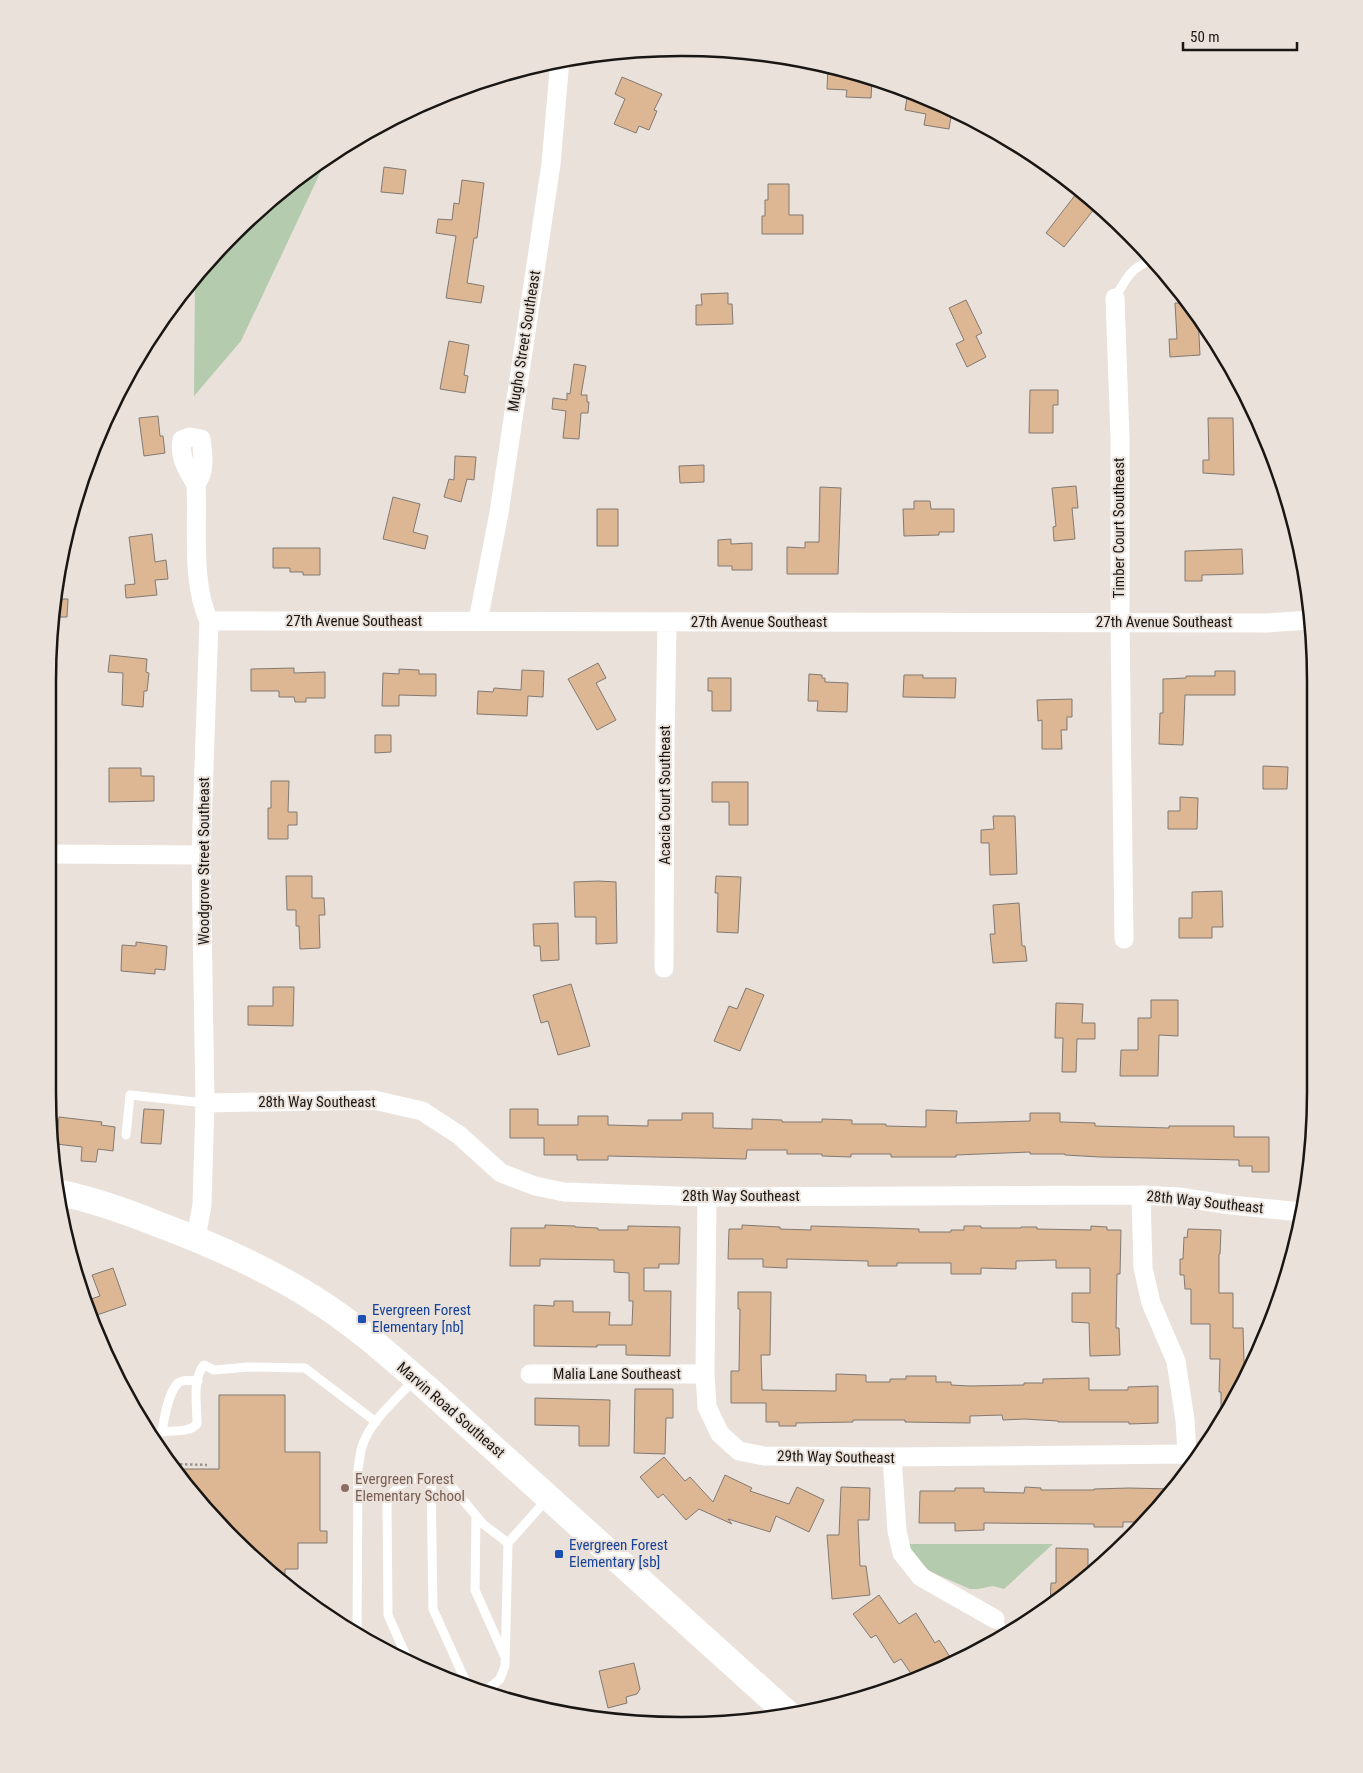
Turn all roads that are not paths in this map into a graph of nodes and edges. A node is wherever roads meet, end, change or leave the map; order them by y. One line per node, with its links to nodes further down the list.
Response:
1 (559, 68): 7 (street, Mugho Street Southeast)
2 (1146, 262): 3 (lane)
3 (1115, 298): 9 (street, Timber Court Southeast)
4 (196, 484): 6 (street, Woodgrove Street Southeast)
5 (1303, 620): 9 (street, 27th Avenue Southeast)
6 (208, 621): 7 (street, 27th Avenue Southeast); 11 (street, Woodgrove Street Southeast)
7 (478, 621): 8 (street, 27th Avenue Southeast)
8 (667, 622): 9 (street, 27th Avenue Southeast); 13 (street, Acacia Court Southeast)
9 (1120, 622): 12 (street, Timber Court Southeast)
10 (56, 854): 11 (street)
11 (201, 855): 14 (street, Woodgrove Street Southeast)
12 (1124, 939)
13 (664, 968)
14 (205, 1103): 15 (lane); 18 (street, 28th Way Southeast); 20 (street, Woodgrove Street Southeast)
15 (126, 1135)
16 (65, 1194): 20 (street, Marvin Road Southeast)
17 (1141, 1195): 18 (street, 28th Way Southeast); 19 (street, 28th Way Southeast); 28 (street)
18 (707, 1197): 22 (street, 29th Way Southeast)
19 (1295, 1211)
20 (196, 1238): 23 (street, Marvin Road Southeast)
21 (530, 1374): 22 (street, Malia Lane Southeast)
22 (705, 1374): 30 (street, 29th Way Southeast)
23 (416, 1378): 25 (lane); 32 (street, Marvin Road Southeast)
24 (198, 1381): 25 (lane); 26 (lane); 27 (lane)
25 (376, 1422): 36 (lane)
26 (157, 1432)
27 (158, 1433)
28 (1192, 1452)
29 (1190, 1455): 30 (street, 29th Way Southeast)
30 (892, 1457): 35 (street)
31 (431, 1478): 33 (lane); 38 (lane); 40 (lane)
32 (549, 1496): 34 (lane); 42 (street, Marvin Road Southeast)
33 (476, 1516): 34 (lane); 39 (lane)
34 (508, 1543): 39 (lane)
35 (995, 1619): 37 (lane)
36 (357, 1625)
37 (1002, 1628)
38 (404, 1652)
39 (505, 1657): 41 (lane)
40 (464, 1677)
41 (491, 1687)
42 (782, 1708)

